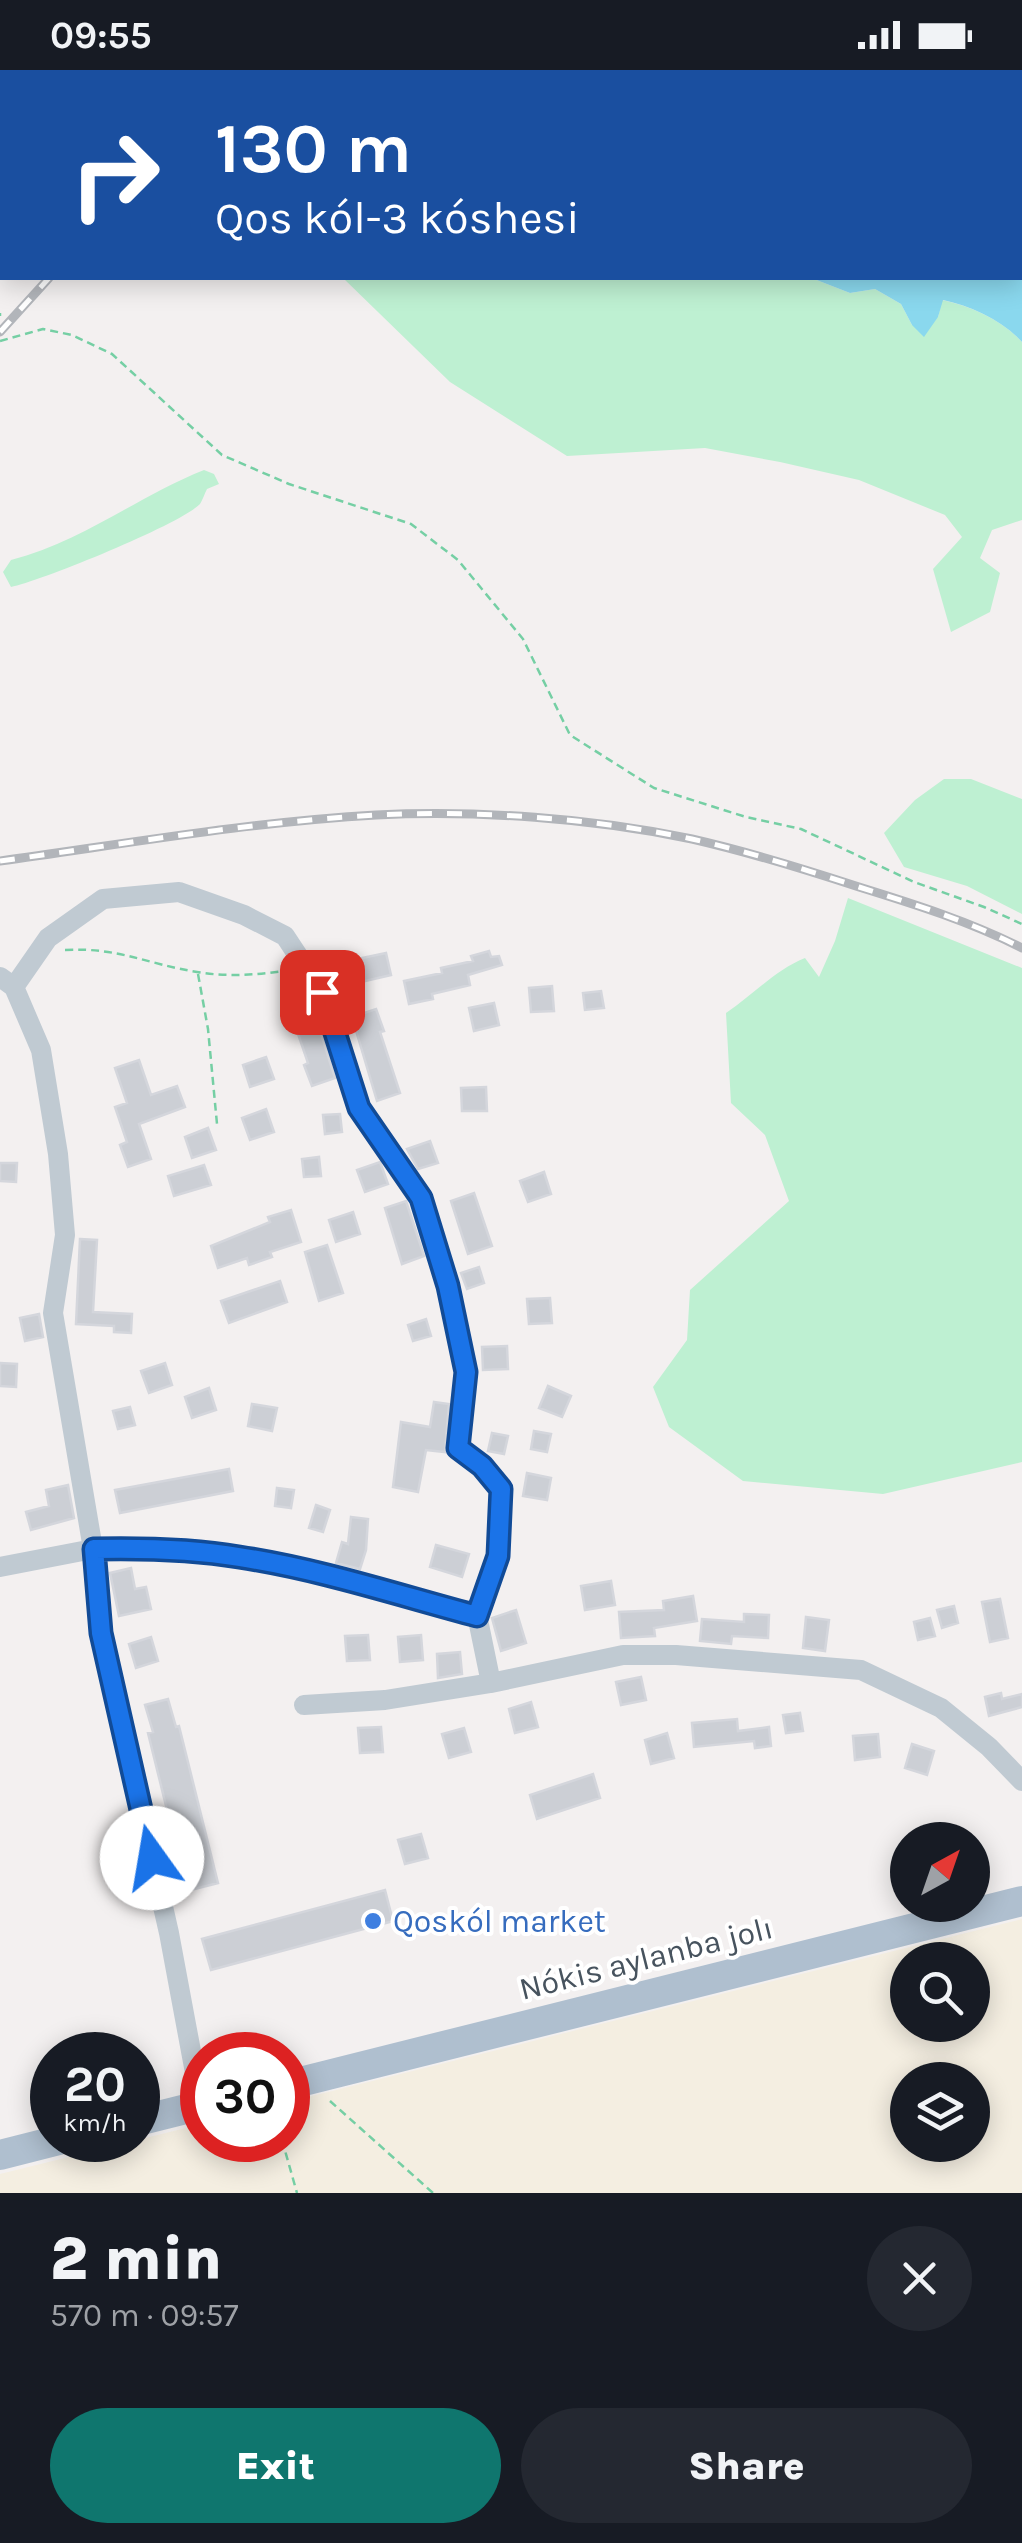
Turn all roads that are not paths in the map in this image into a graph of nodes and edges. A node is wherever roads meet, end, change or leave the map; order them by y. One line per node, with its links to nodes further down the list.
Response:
1 (7, 982): 2 (street); 4 (street)
2 (94, 1549): 3 (street); 4 (street); 9 (street)
3 (0, 1567)
4 (477, 1616): 5 (street)
5 (491, 1683): 6 (street); 7 (street)
6 (304, 1705)
7 (1022, 1781)
8 (1022, 1901): 10 (main road, Nókis aylanba jolı)
9 (188, 2032)
10 (310, 2079)
11 (30, 2147): 12 (main road)
12 (0, 2155)

